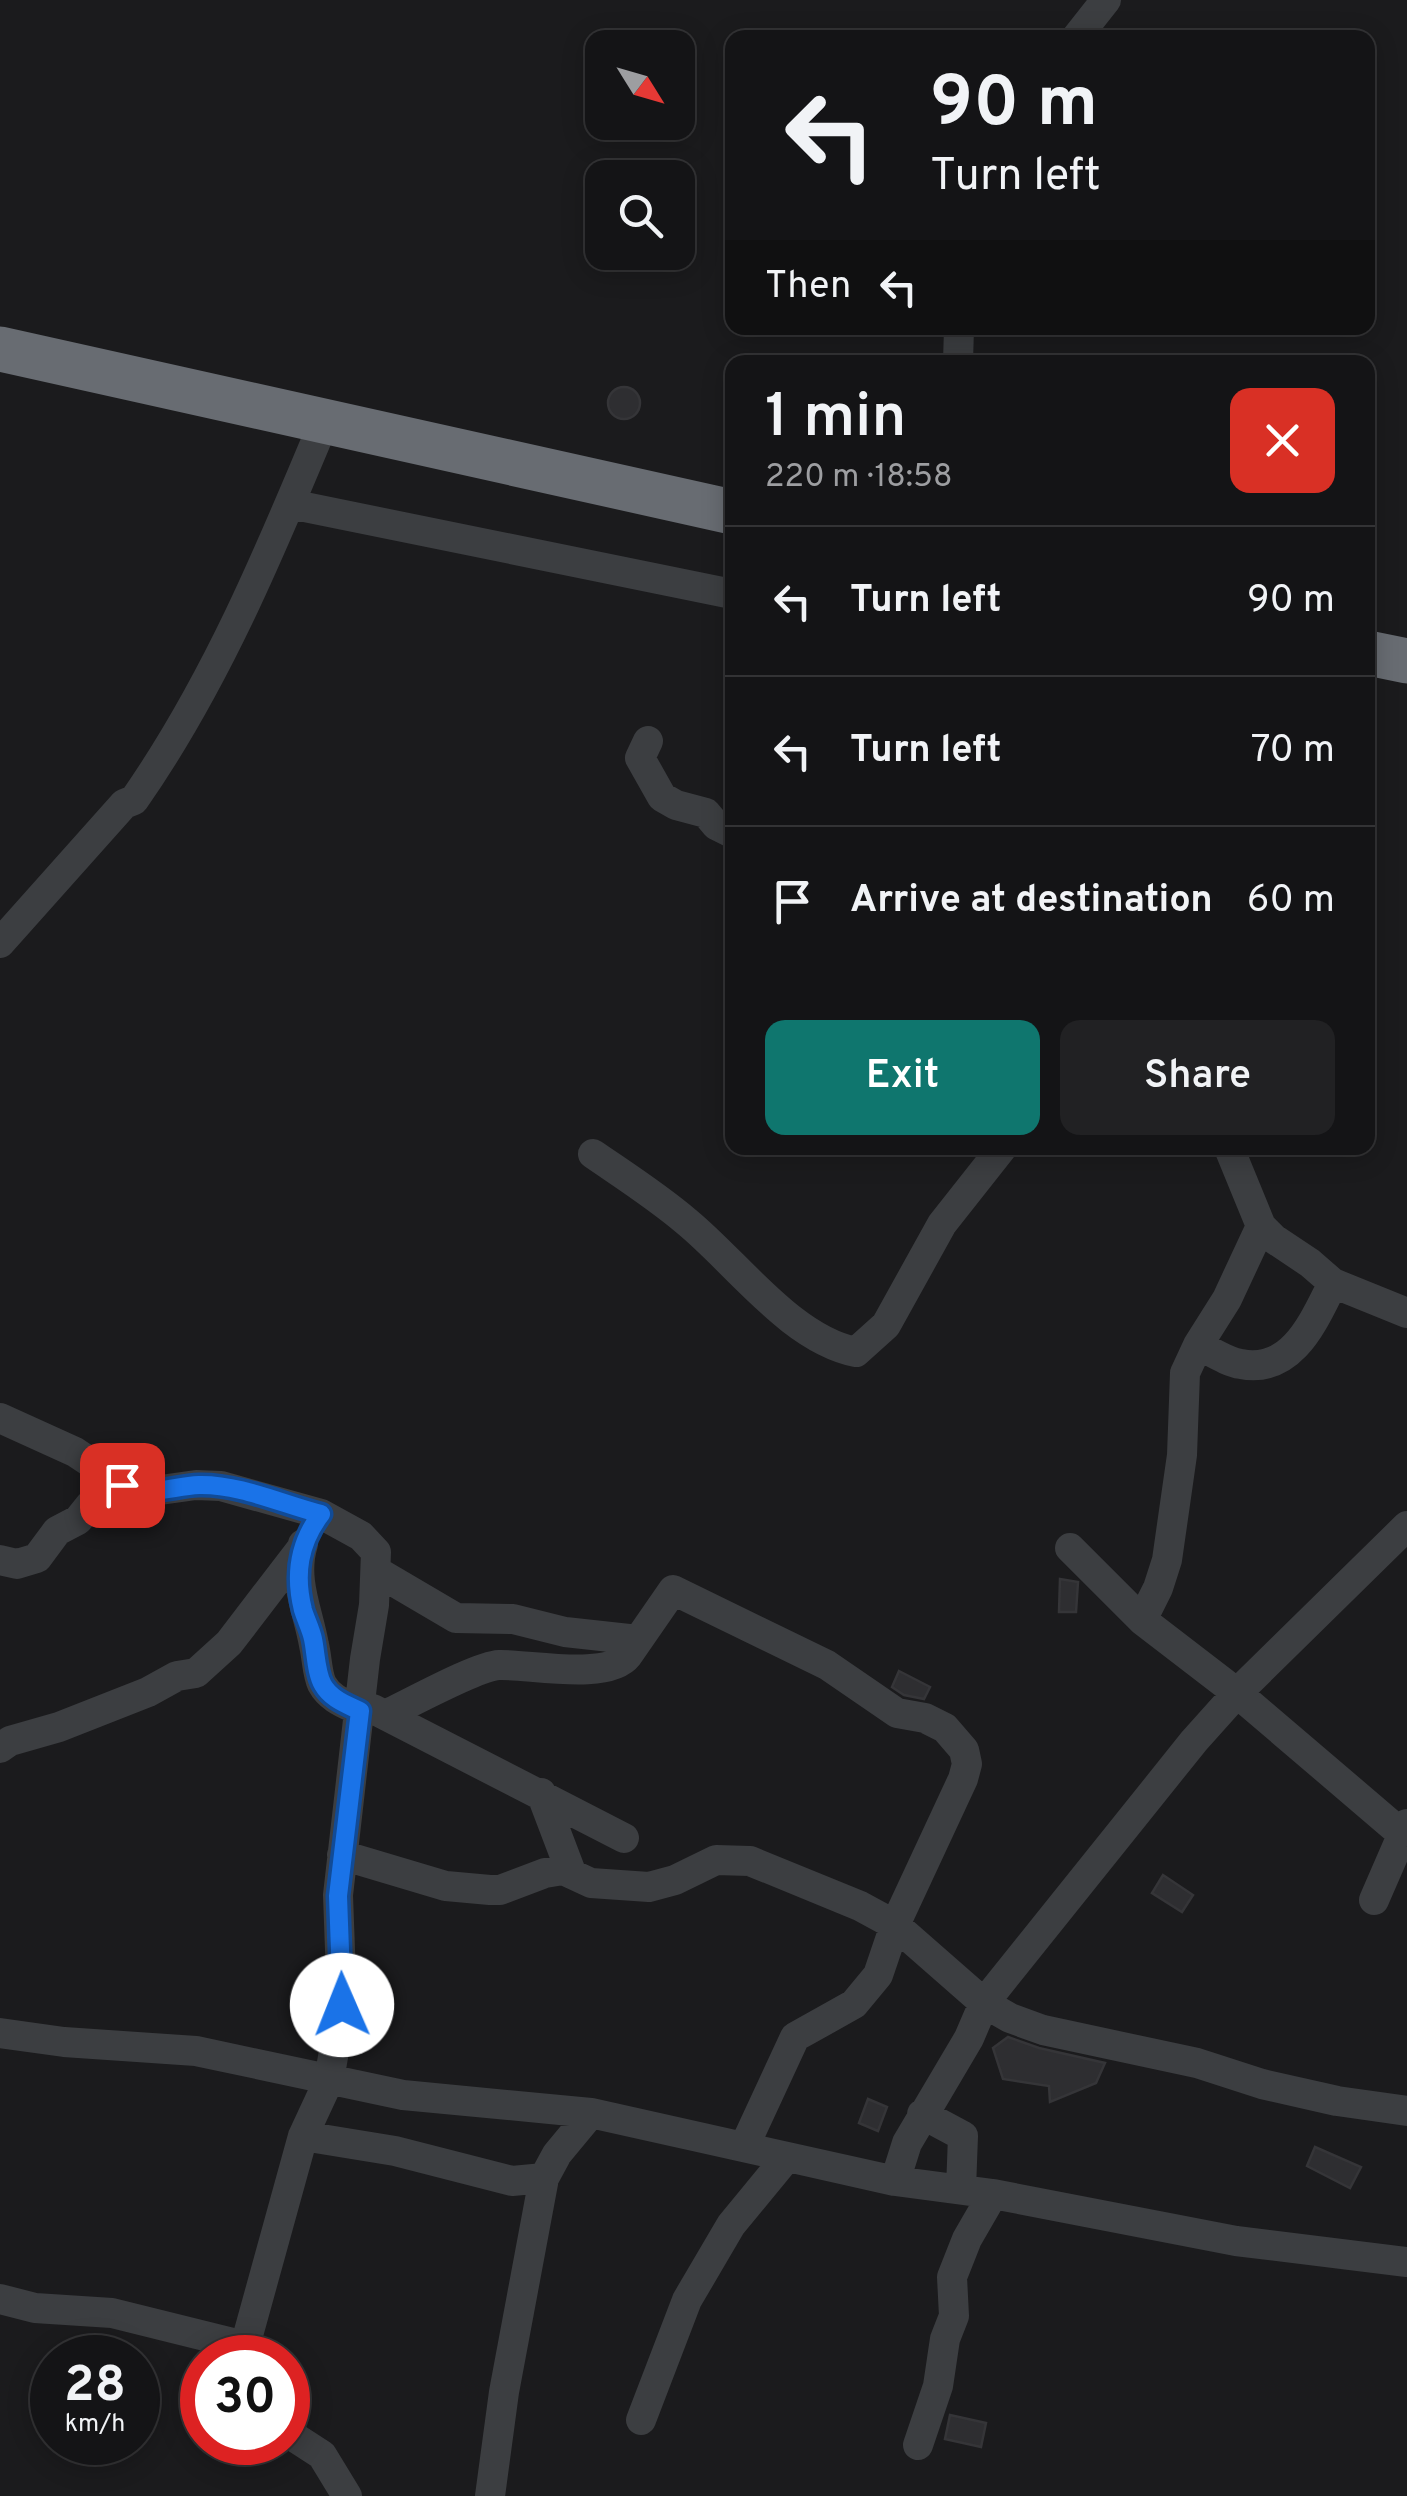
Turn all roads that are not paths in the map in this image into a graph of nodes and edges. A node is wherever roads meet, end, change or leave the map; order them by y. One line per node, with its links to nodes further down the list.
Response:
1 (1106, 0): 2 (street)
2 (1082, 30)
3 (0, 349): 4 (highway)
4 (324, 422): 5 (street); 6 (highway)
5 (290, 504): 7 (street); 12 (street)
6 (725, 510)
7 (725, 593)
8 (1375, 654): 9 (highway)
9 (1407, 661)
10 (648, 741): 11 (street)
11 (725, 830)
12 (0, 943)
13 (594, 1154): 14 (street)
14 (996, 1155)
15 (1231, 1155): 16 (street)
16 (1261, 1226): 17 (street); 19 (street)
17 (1333, 1283): 18 (street); 19 (street)
18 (1407, 1313)
19 (1198, 1345): 28 (street)
20 (0, 1418): 21 (street)
21 (126, 1486): 22 (street); 26 (street)
22 (321, 1514): 25 (street); 27 (street)
23 (1407, 1526): 30 (street)
24 (1070, 1548): 28 (street)
25 (301, 1549): 31 (street); 32 (street)
26 (0, 1560)
27 (376, 1571): 29 (street); 31 (street)
28 (1142, 1620): 30 (street)
29 (638, 1640): 31 (street); 39 (street)
30 (1237, 1693): 34 (street); 40 (street)
31 (369, 1710): 33 (street); 36 (street)
32 (0, 1748)
33 (540, 1793): 35 (street); 37 (street)
34 (1404, 1828): 38 (street)
35 (624, 1838)
36 (342, 1854): 37 (street); 42 (street)
37 (571, 1872): 39 (street)
38 (1374, 1900)
39 (895, 1925): 40 (street); 47 (street)
40 (984, 2003): 43 (street); 45 (street)
41 (0, 2033): 42 (street)
42 (329, 2080): 44 (street); 46 (street)
43 (1407, 2111)
44 (591, 2113): 47 (street); 49 (street)
45 (922, 2114): 50 (street); 51 (street)
46 (303, 2136): 49 (street); 56 (street)
47 (744, 2147): 48 (street)
48 (787, 2157): 50 (street); 57 (street)
49 (544, 2178): 61 (street)
50 (895, 2182): 51 (street)
51 (960, 2188): 52 (street)
52 (993, 2194): 53 (street); 58 (street)
53 (1407, 2262)
54 (0, 2298): 55 (street)
55 (190, 2335)
56 (251, 2335)
57 (640, 2420)
58 (918, 2446)
59 (310, 2447): 60 (street)
60 (347, 2496)
61 (490, 2496)

